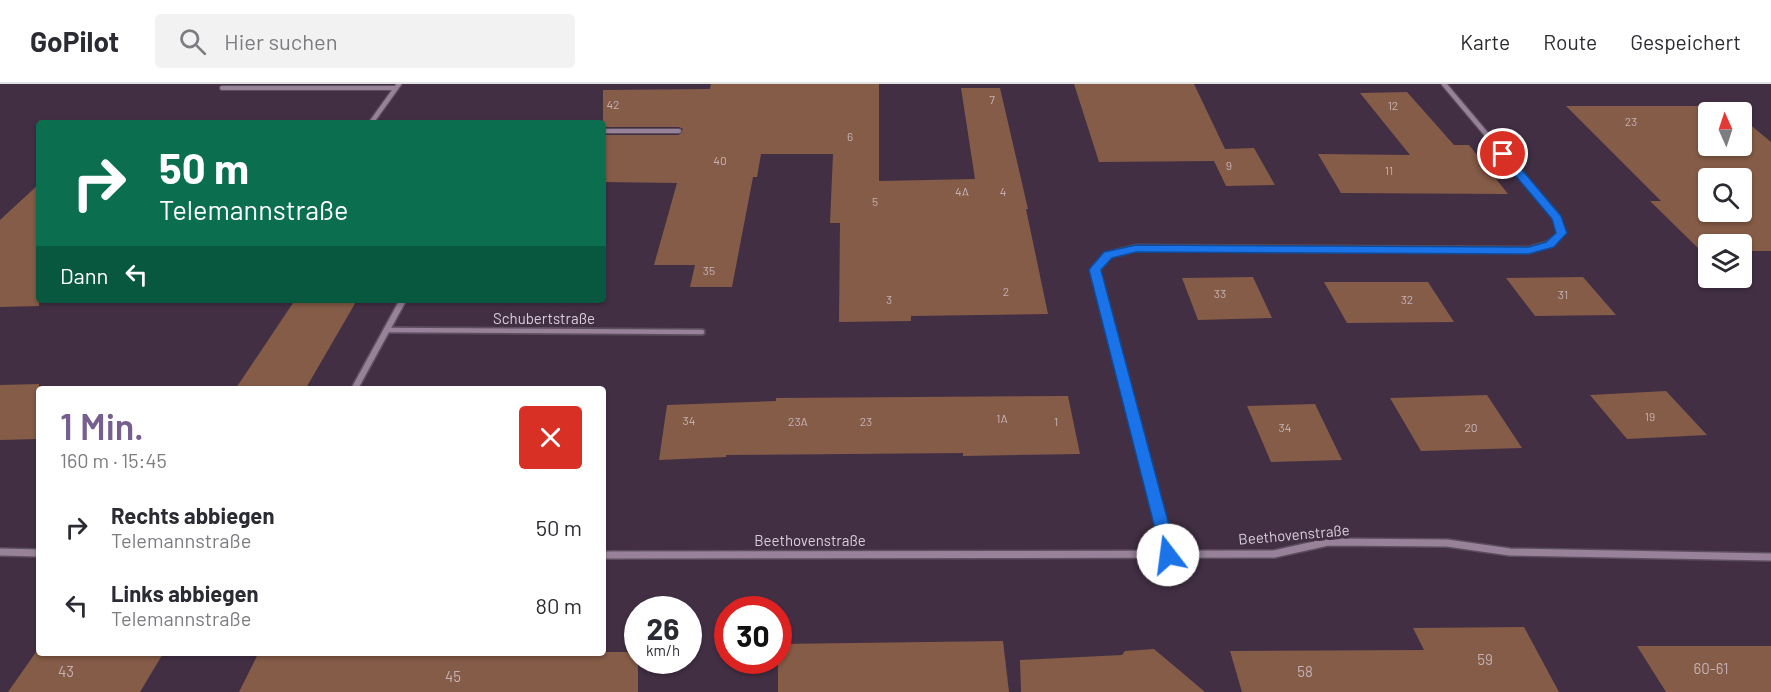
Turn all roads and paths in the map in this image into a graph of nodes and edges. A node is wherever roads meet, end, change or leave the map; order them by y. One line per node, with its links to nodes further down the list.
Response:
1 (1444, 84): 14 (street)
2 (397, 86): 3 (lane); 4 (street)
3 (222, 88)
4 (373, 120)
5 (606, 130): 6 (lane)
6 (679, 131)
7 (400, 303): 8 (street)
8 (387, 330): 9 (lane, Schubertstraße); 10 (street)
9 (702, 332)
10 (356, 386)
11 (0, 552): 12 (street)
12 (36, 553)
13 (606, 555): 14 (street, Beethovenstraße)
14 (1168, 555): 15 (street, Beethovenstraße)
15 (1771, 557)

